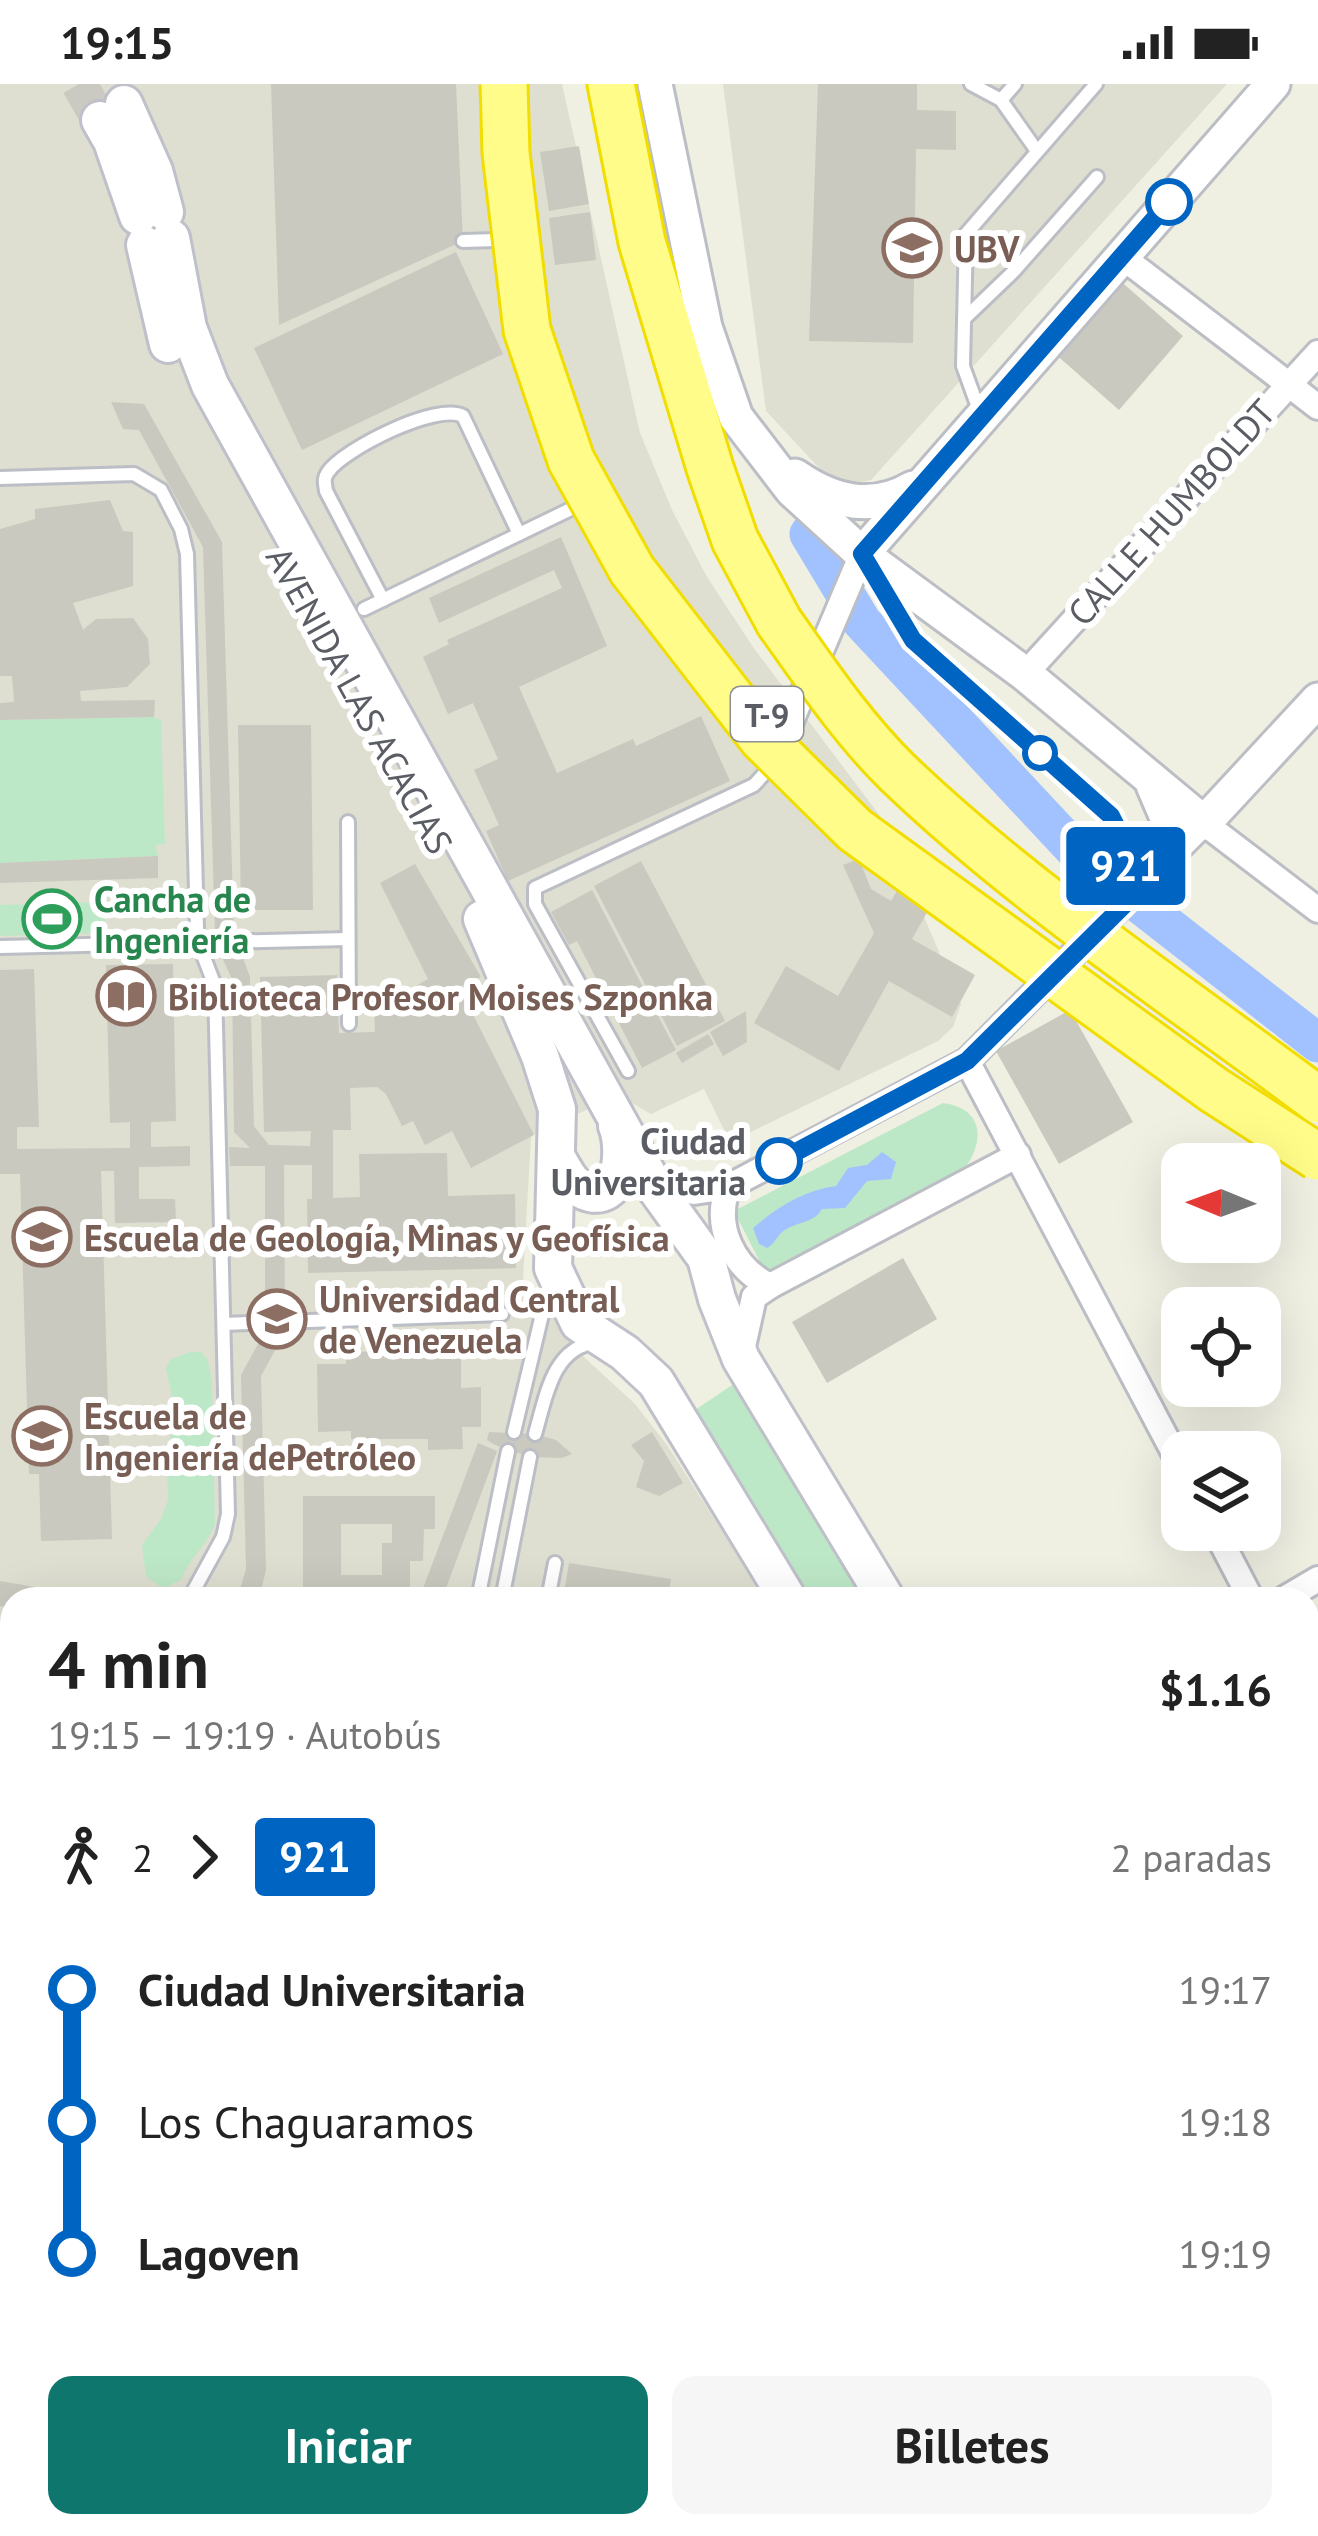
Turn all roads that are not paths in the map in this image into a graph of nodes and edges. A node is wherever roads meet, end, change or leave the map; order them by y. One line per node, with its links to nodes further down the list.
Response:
1 (490, 84): 15 (street)
2 (504, 84): 52 (highway, bridge)
3 (527, 84): 50 (highway, T-9)
4 (611, 84): 24 (highway, T-9)
5 (655, 84): 23 (street)
6 (971, 84): 10 (lane)
7 (1015, 84): 10 (lane)
8 (1096, 84): 12 (lane)
9 (1273, 84): 17 (street)
10 (1001, 100): 12 (lane)
11 (112, 112): 14 (main road, AVENIDA LAS ACACIAS)
12 (1037, 151): 18 (lane)
13 (1096, 177): 18 (lane)
14 (154, 228): 48 (main road, AVENIDA LAS ACACIAS); 53 (main road, AVENIDA LAS ACACIAS)
15 (496, 240): 16 (lane); 27 (street)
16 (463, 241)
17 (1121, 256): 20 (street); 22 (street)
18 (964, 319): 22 (lane)
19 (1318, 352): 20 (street, CALLE HUMBOLDT)
20 (1286, 384): 21 (street); 32 (street, CALLE HUMBOLDT)
21 (1318, 407)
22 (982, 416): 26 (street)
23 (765, 455): 26 (street); 29 (street)
24 (710, 468): 47 (highway, T-9); 49 (highway, T-9, bridge)
25 (0, 478): 43 (lane)
26 (925, 482): 29 (street)
27 (575, 507): 28 (lane); 34 (street)
28 (520, 534): 30 (lane); 30 (lane)
29 (862, 554): 32 (street); 34 (street); 40 (lane)
30 (383, 600): 31 (lane)
31 (364, 609)
32 (1025, 674): 35 (street)
33 (1318, 700): 36 (street)
34 (773, 763): 48 (lane)
35 (1147, 773): 36 (street); 38 (street); 39 (street)
36 (1240, 785): 38 (street)
37 (348, 822): 42 (lane)
38 (1204, 823): 39 (street); 41 (street)
39 (1165, 864): 40 (street)
40 (1132, 897): 46 (street)
41 (1318, 910)
42 (348, 939): 43 (lane); 45 (lane)
43 (197, 942): 44 (lane); 59 (lane)
44 (0, 947)
45 (349, 1024)
46 (967, 1061): 51 (street); 55 (street)
47 (1318, 1068)
48 (616, 1084): 53 (main road); 54 (main road)
49 (1318, 1100)
50 (1318, 1133)
51 (1018, 1155): 57 (street); 62 (street)
52 (1318, 1157)
53 (558, 1160): 56 (main road, AVENIDA LAS ACACIAS)
54 (654, 1186): 55 (street); 61 (main road)
55 (728, 1187): 57 (street)
56 (554, 1268): 60 (main road); 63 (lane)
57 (770, 1286): 61 (street)
58 (502, 1314): 59 (lane)
59 (224, 1324): 69 (lane)
60 (603, 1341): 64 (lane); 73 (main road)
61 (741, 1360): 74 (main road)
62 (1163, 1431)
63 (514, 1432)
64 (535, 1434)
65 (508, 1450): 70 (lane)
66 (530, 1457): 71 (lane)
67 (1226, 1551): 75 (street)
68 (555, 1564): 72 (lane)
69 (196, 1587)
70 (480, 1587)
71 (504, 1587)
72 (550, 1587)
73 (781, 1587)
74 (879, 1587)
75 (1245, 1587)

